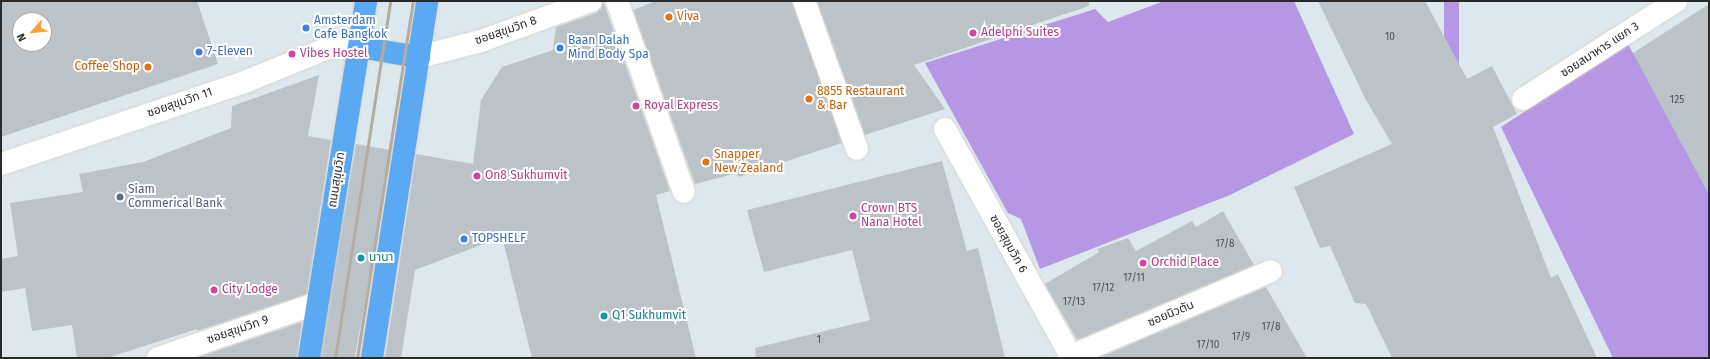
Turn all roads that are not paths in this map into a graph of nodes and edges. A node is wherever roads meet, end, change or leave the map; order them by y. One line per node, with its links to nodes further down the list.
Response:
1 (366, 1): 7 (main road, ถนนสุขุมวิท)
2 (427, 1): 8 (main road)
3 (591, 1): 8 (street, ซอยสุขุมวิท 8)
4 (617, 1): 13 (street)
5 (804, 1): 11 (street)
6 (1676, 1): 9 (street, ซอยสมาหาร แยก 3)
7 (359, 47): 8 (main road); 12 (street, ซอยสุขุมวิท 11); 15 (main road, ถนนสุขุมวิท)
8 (419, 57): 19 (main road)
9 (1523, 99)
10 (945, 130): 16 (street, ซอยสุขุมวิท 6)
11 (857, 149)
12 (1, 164)
13 (684, 192)
14 (1271, 271): 16 (street, ซอยนิวตัน)
15 (318, 303): 17 (street, ซอยสุขุมวิท 9); 18 (main road, ถนนสุขุมวิท)
16 (1071, 357)
17 (158, 358)
18 (309, 358)
19 (372, 358)

